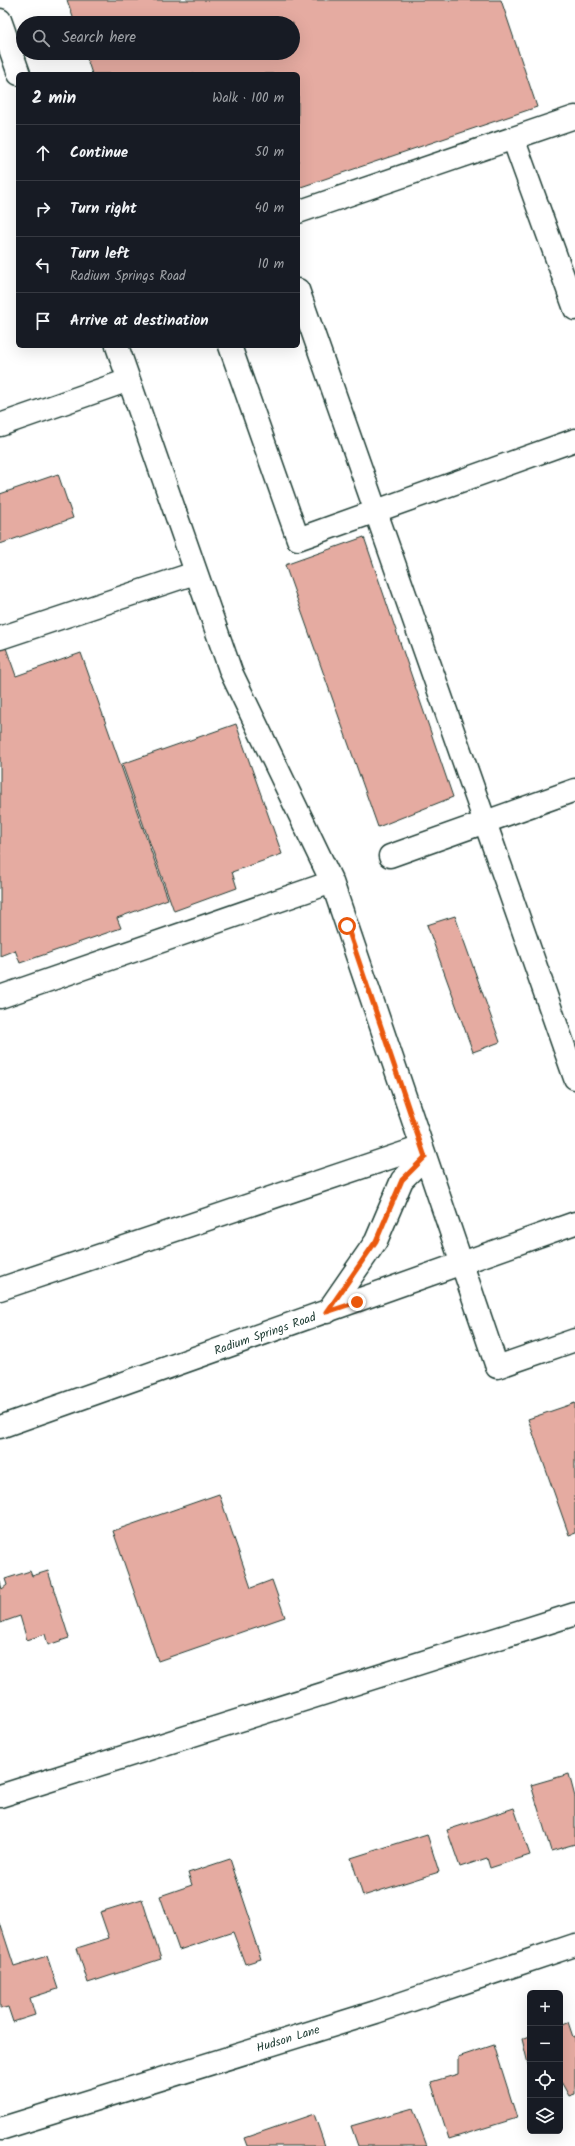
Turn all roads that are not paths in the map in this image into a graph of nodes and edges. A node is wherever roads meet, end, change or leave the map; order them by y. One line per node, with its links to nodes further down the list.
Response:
1 (0, 20): 2 (main road)
2 (18, 72)
3 (575, 117): 4 (main road)
4 (513, 138): 5 (main road); 7 (main road)
5 (300, 211)
6 (300, 296): 13 (main road)
7 (575, 309)
8 (118, 348): 10 (main road)
9 (231, 348): 13 (main road)
10 (129, 380): 11 (main road); 14 (main road)
11 (0, 424)
12 (575, 440): 13 (main road)
13 (376, 511): 17 (main road)
14 (195, 574): 15 (main road); 19 (main road)
15 (0, 638)
16 (575, 790): 17 (main road)
17 (486, 823): 18 (main road); 21 (main road)
18 (390, 856)
19 (332, 882): 20 (main road); 23 (main road)
20 (0, 997)
21 (571, 1053): 22 (main road)
22 (575, 1078)
23 (424, 1152): 25 (main road); 26 (main road); 27 (main road)
24 (575, 1223): 25 (main road, Radium Springs Road)
25 (462, 1265): 27 (main road, Radium Springs Road); 28 (main road)
26 (0, 1289)
27 (327, 1312): 29 (main road, Radium Springs Road)
28 (575, 1340)
29 (0, 1427)
30 (575, 1614): 31 (main road)
31 (0, 1796)
32 (575, 1945): 33 (main road, Hudson Lane)
33 (0, 2129)

